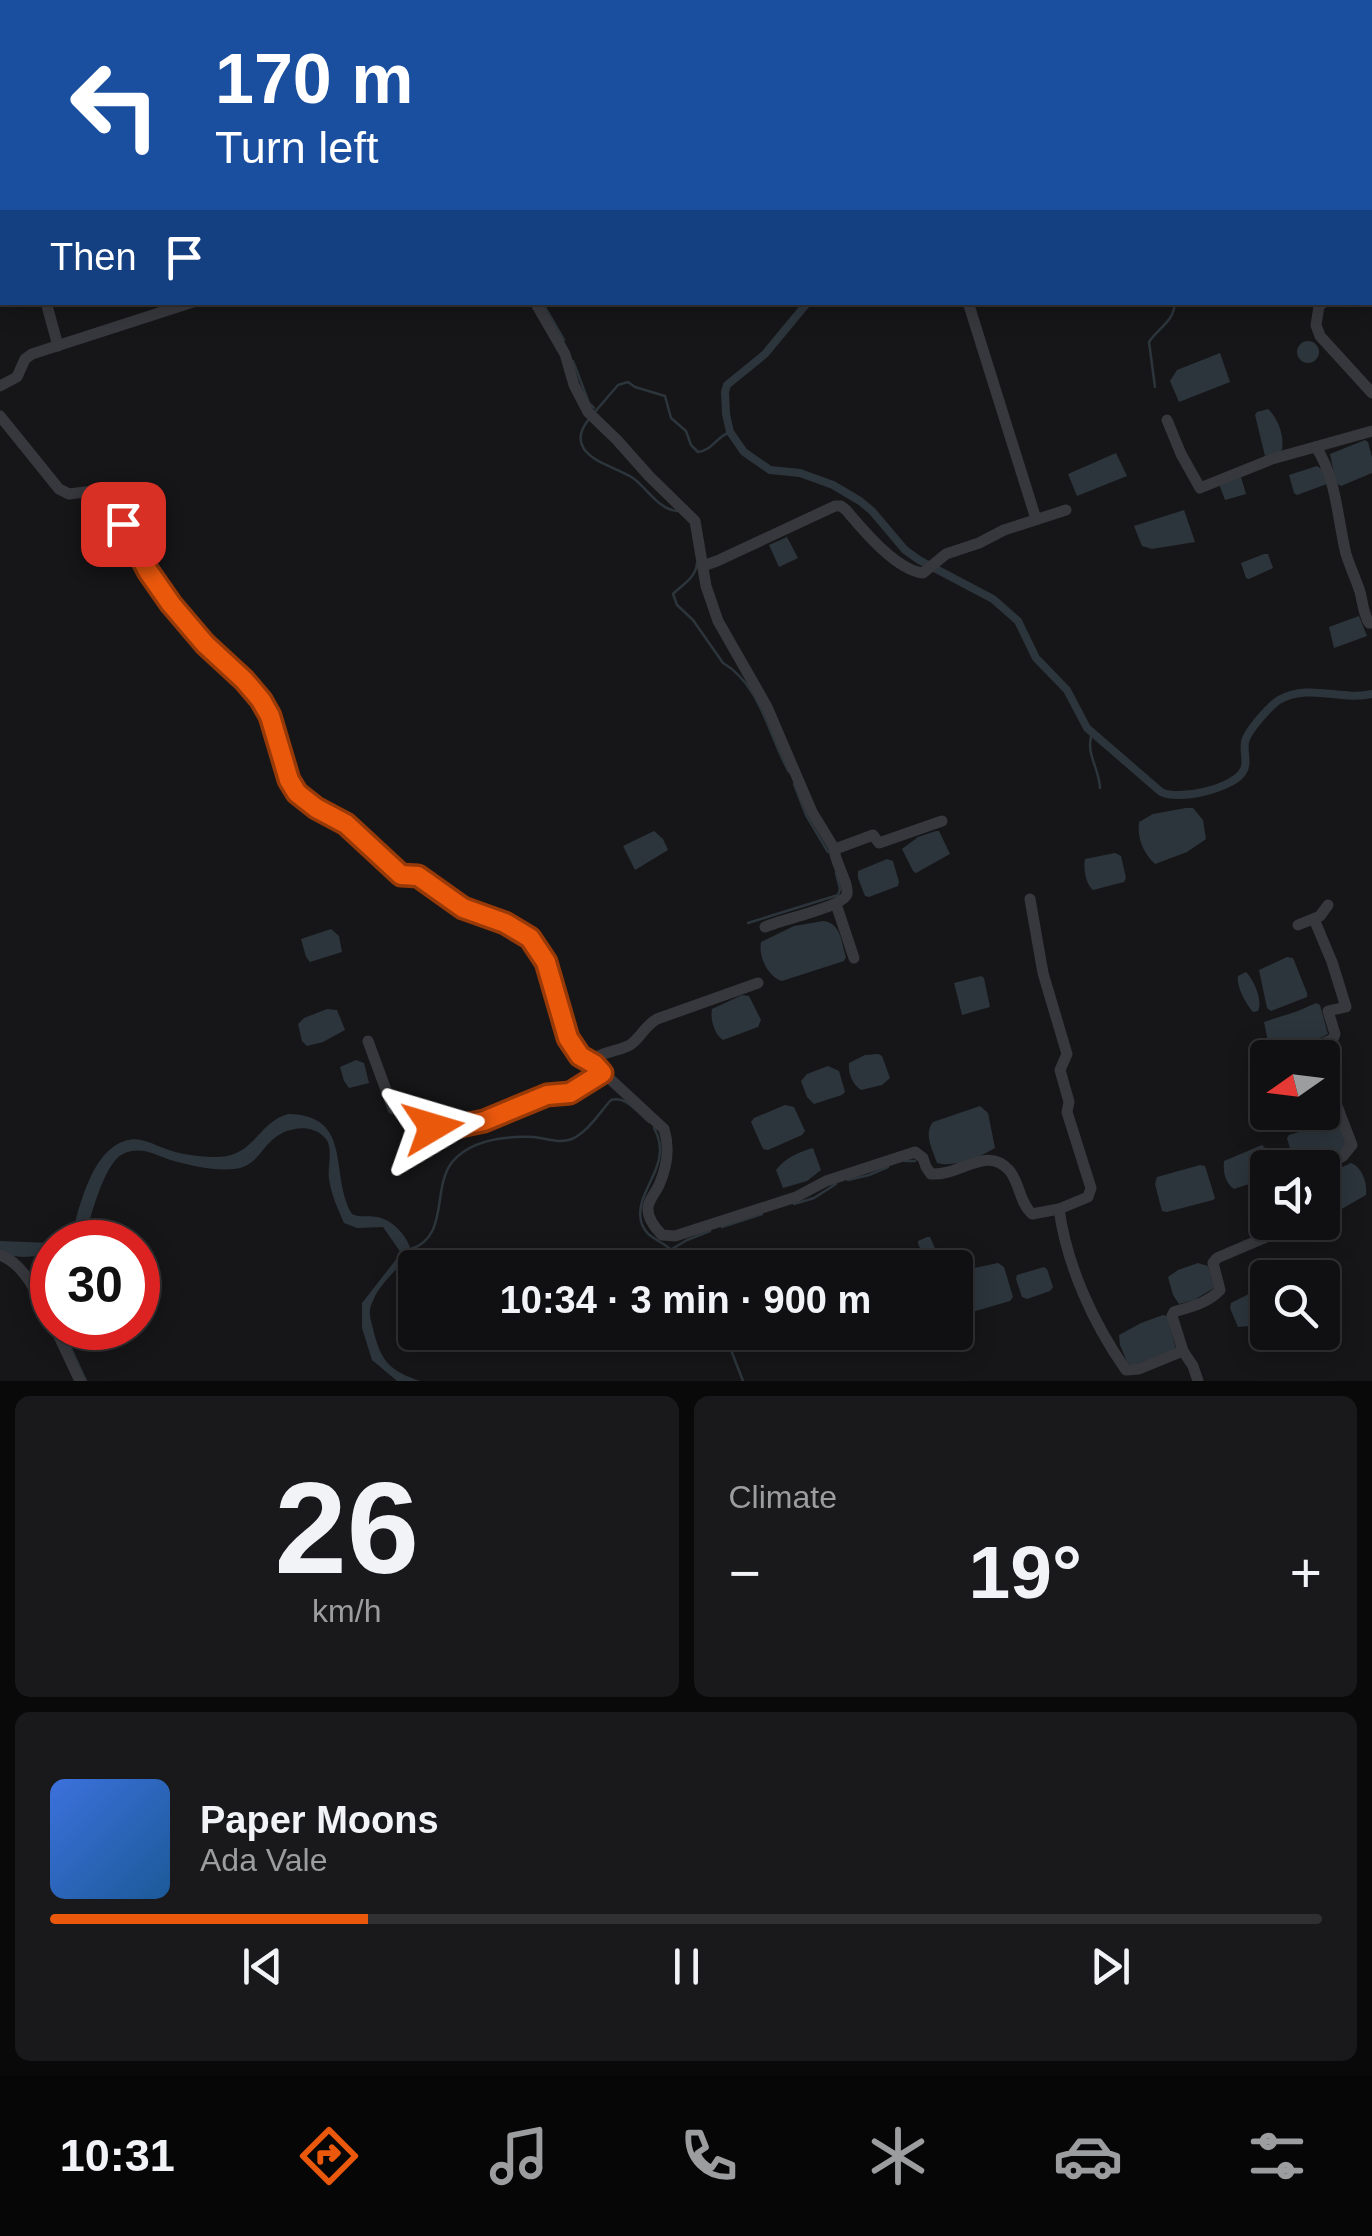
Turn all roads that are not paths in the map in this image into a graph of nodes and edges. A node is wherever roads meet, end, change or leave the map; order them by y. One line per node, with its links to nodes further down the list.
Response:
1 (47, 305): 6 (street)
2 (183, 305): 6 (street)
3 (538, 305): 15 (street)
4 (969, 305): 14 (street)
5 (1320, 305): 8 (street)
6 (58, 346): 7 (street)
7 (0, 386)
8 (1372, 393)
9 (0, 416): 29 (street)
10 (1167, 420): 12 (street)
11 (1372, 431): 12 (street)
12 (1316, 447): 16 (street)
13 (1066, 510): 14 (street)
14 (1036, 519): 15 (street)
15 (703, 566): 18 (street)
16 (1372, 623)
17 (942, 820): 18 (street)
18 (834, 848): 20 (street)
19 (1030, 900): 33 (street)
20 (836, 904): 23 (street); 25 (street)
21 (1328, 905): 22 (street)
22 (1314, 919): 24 (street); 27 (street)
23 (765, 926)
24 (1298, 926)
25 (854, 958)
26 (758, 983): 29 (street)
27 (1331, 1040)
28 (368, 1041): 30 (street)
29 (590, 1061): 30 (street)
30 (602, 1073): 33 (street)
31 (1340, 1113): 32 (street)
32 (1340, 1158)
33 (1059, 1209): 39 (street)
34 (1258, 1240): 38 (street)
35 (0, 1255): 36 (street)
36 (30, 1287)
37 (65, 1350): 40 (street)
38 (1183, 1351): 39 (street); 41 (street)
39 (1129, 1376)
40 (80, 1381)
41 (1198, 1381)

